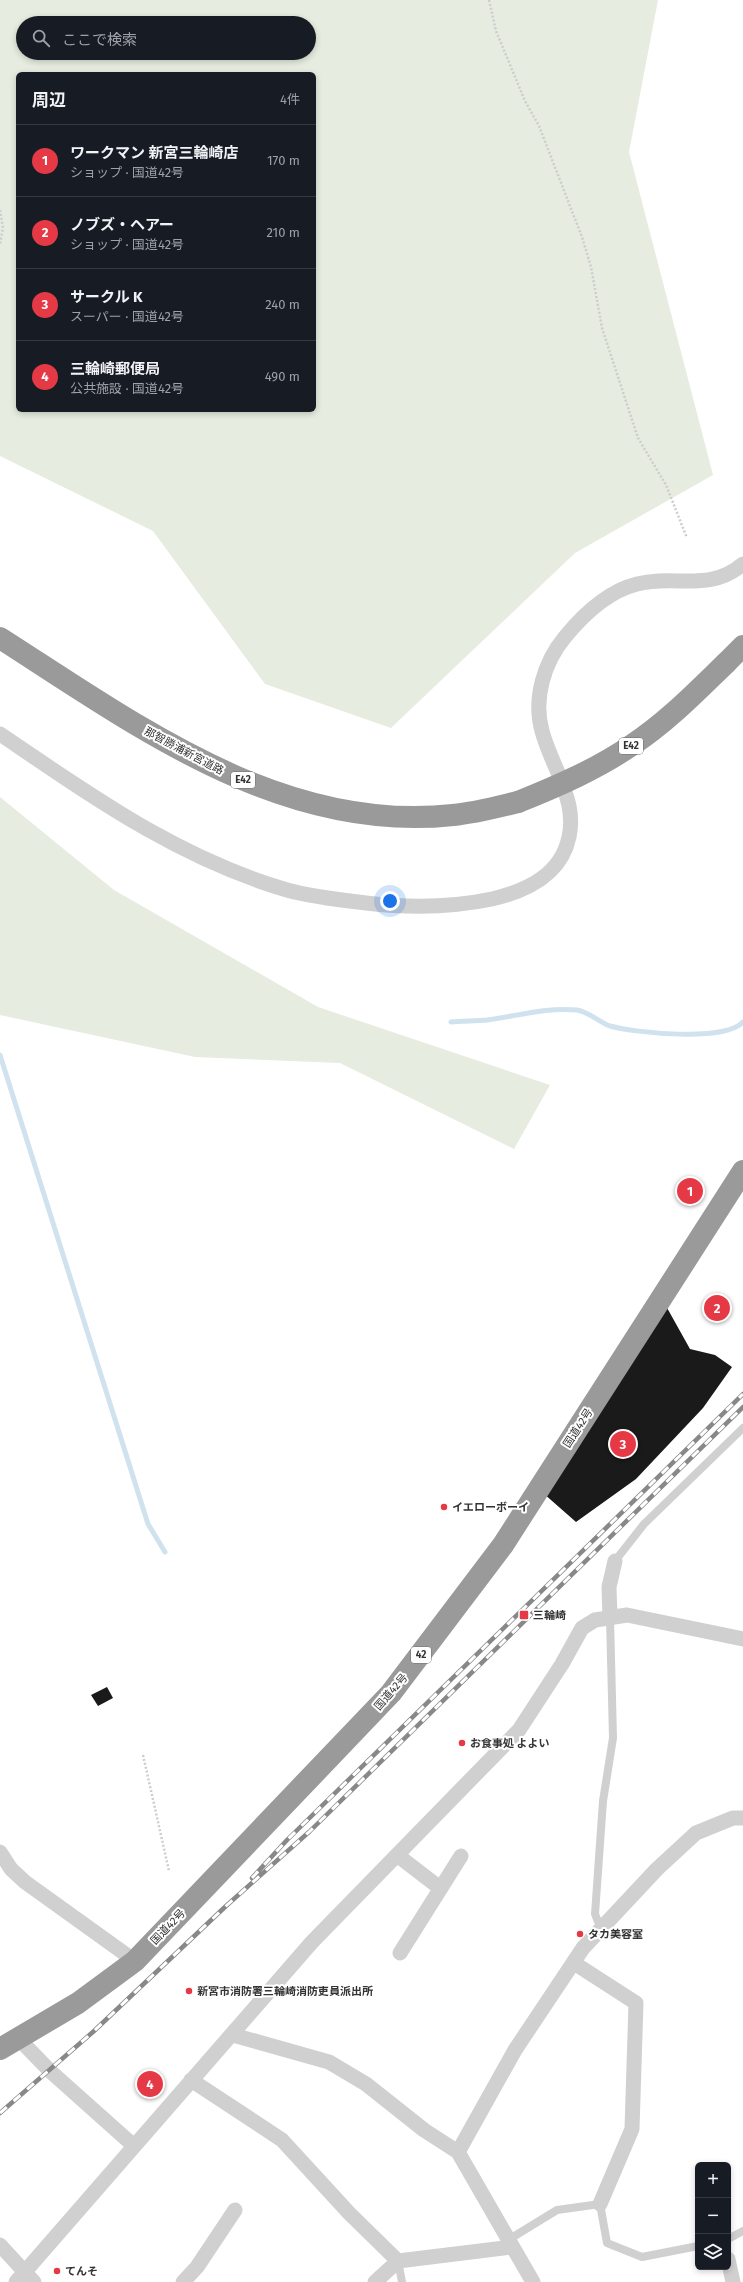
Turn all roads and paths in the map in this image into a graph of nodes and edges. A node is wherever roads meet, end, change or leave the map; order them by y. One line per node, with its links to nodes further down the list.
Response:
1 (489, 0): 4 (path)
2 (0, 210): 3 (path)
3 (0, 244)
4 (687, 538)
5 (743, 564): 8 (street)
6 (0, 638): 7 (highway, 那智勝浦新宮道路 / E42, bridge)
7 (743, 646)
8 (0, 734)
9 (743, 1172): 23 (highway, 国道42号 / 42)
10 (743, 1428): 11 (lane)
11 (615, 1561): 12 (street)
12 (610, 1618): 13 (street); 17 (street); 21 (lane)
13 (743, 1639)
14 (143, 1755): 19 (path)
15 (743, 1818): 21 (street)
16 (0, 1852): 23 (street)
17 (397, 1855): 20 (street); 25 (street)
18 (461, 1856): 20 (street)
19 (169, 1871)
20 (440, 1888): 22 (street)
21 (601, 1929): 24 (street)
22 (400, 1953)
23 (135, 1961): 26 (highway, 国道42号 / 42)
24 (574, 1963): 30 (street); 31 (street)
25 (233, 2034): 28 (street); 30 (street)
26 (19, 2039): 27 (highway, 国道42号 / 42); 29 (street)
27 (0, 2049)
28 (191, 2080): 29 (street); 38 (street)
29 (134, 2146): 40 (street)
30 (458, 2152): 35 (street)
31 (600, 2204): 35 (lane); 37 (lane)
32 (235, 2210): 41 (street)
33 (743, 2231): 34 (lane)
34 (731, 2237)
35 (510, 2244): 38 (street); 44 (street)
36 (0, 2245): 40 (street)
37 (695, 2247)
38 (398, 2260): 42 (street); 43 (lane)
39 (730, 2270): 45 (street)
40 (25, 2279)
41 (183, 2282)
42 (375, 2282)
43 (402, 2282)
44 (533, 2282)
45 (733, 2282)

